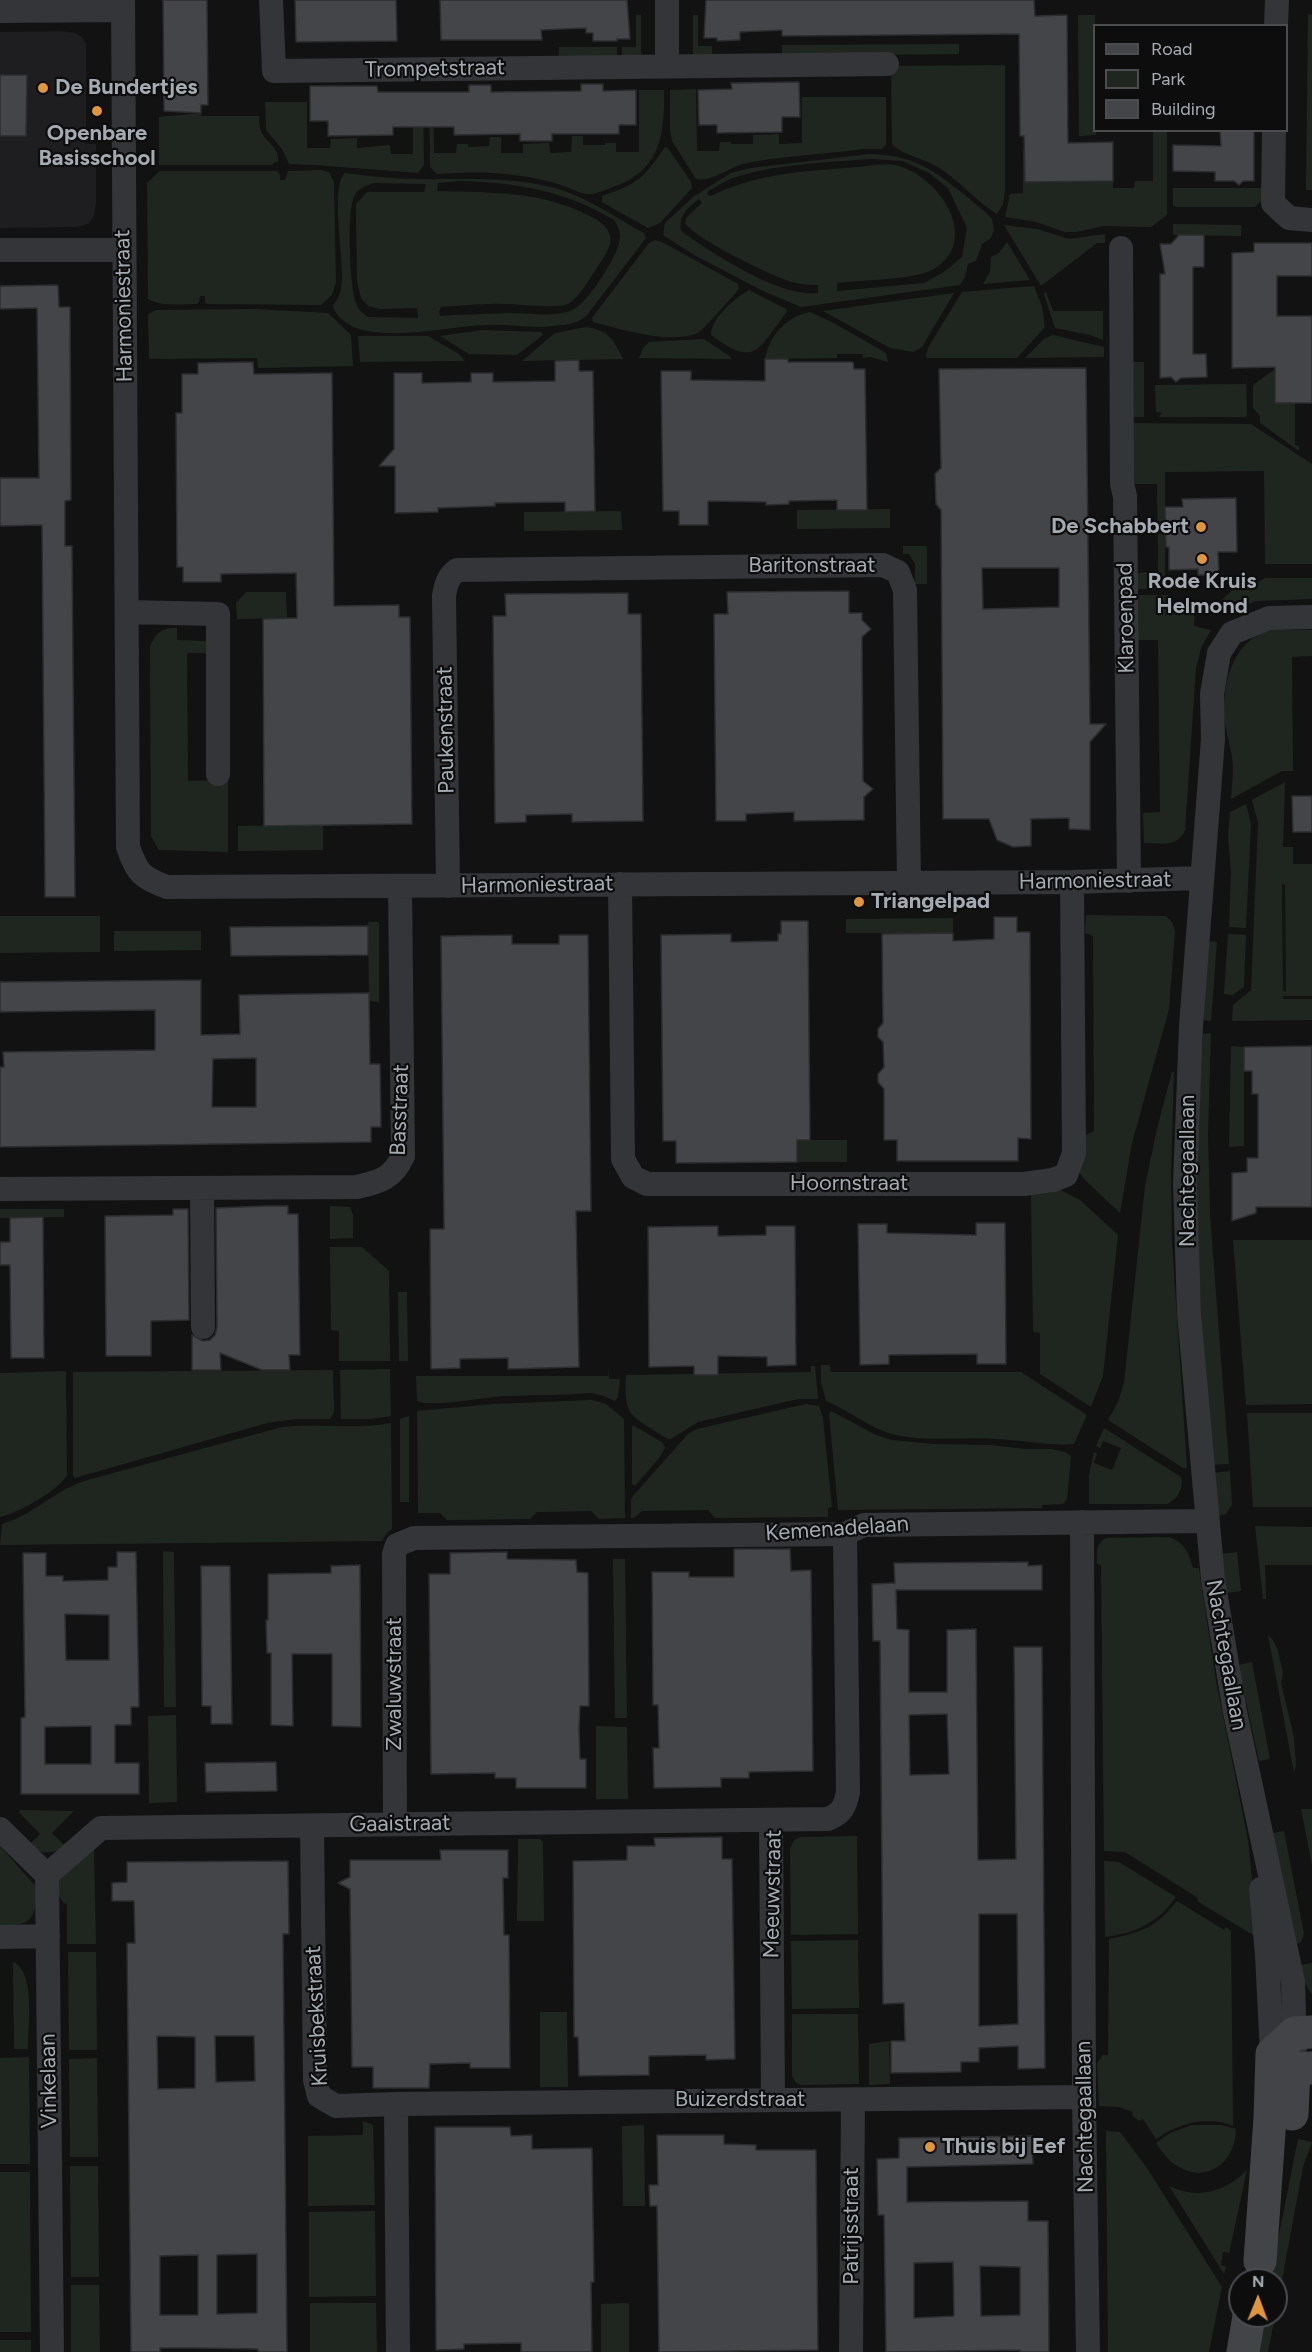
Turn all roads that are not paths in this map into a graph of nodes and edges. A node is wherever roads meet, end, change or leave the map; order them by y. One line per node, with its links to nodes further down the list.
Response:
1 (271, 0): 8 (street, Trompetstraat)
2 (667, 0): 8 (street)
3 (1277, 0): 6 (street)
4 (123, 5): 5 (street); 13 (street, Harmoniestraat)
5 (0, 11)
6 (1276, 24)
7 (887, 64): 8 (street, Trompetstraat)
8 (667, 66)
9 (1274, 132): 10 (street)
10 (1312, 220)
11 (1121, 248): 19 (street, Klaroenpad)
12 (0, 250): 13 (street)
13 (123, 250): 15 (street, Harmoniestraat)
14 (450, 575): 22 (street, Baritonstraat); 23 (street, Paukenstraat)
15 (127, 612): 17 (street); 24 (street, Harmoniestraat)
16 (1312, 617): 18 (street, Nachtegaallaan)
17 (218, 774)
18 (1200, 878): 19 (street, Harmoniestraat); 28 (street, Nachtegaallaan)
19 (1129, 881): 20 (street, Harmoniestraat)
20 (1072, 882): 21 (street, Hoornstraat); 22 (street, Harmoniestraat)
21 (620, 884): 22 (street, Harmoniestraat); 23 (street, Harmoniestraat)
22 (909, 884)
23 (448, 886): 24 (street, Harmoniestraat)
24 (400, 887): 26 (street, Basstraat)
25 (0, 1189): 26 (street, Basstraat)
26 (202, 1189): 27 (street)
27 (202, 1327)
28 (1206, 1521): 29 (street, Kemenadelaan); 32 (street, Nachtegaallaan)
29 (1082, 1522): 30 (street, Kemenadelaan); 41 (street, Nachtegaallaan)
30 (845, 1534): 31 (street, Kemenadelaan); 33 (street, Meeuwstraat)
31 (397, 1545): 34 (street, Zwaluwstraat)
32 (1253, 1793): 40 (street, Nachtegaallaan); 40 (street, Nachtegaallaan)
33 (771, 1820): 34 (street, Gaaistraat); 42 (street, Meeuwstraat)
34 (395, 1823): 35 (street, Gaaistraat)
35 (312, 1826): 37 (street, Gaaistraat); 44 (street, Kruisbekstraat)
36 (0, 1829): 37 (street)
37 (47, 1875): 38 (street, Vinkelaan)
38 (48, 1936): 39 (street); 47 (street, Vinkelaan)
39 (0, 1937)
40 (1297, 2051): 45 (street, Nachtegaallaan)
41 (1084, 2097): 43 (street, Buizerdstraat); 50 (street, Nachtegaallaan)
42 (773, 2099): 43 (street, Buizerdstraat); 44 (street, Buizerdstraat)
43 (853, 2100): 49 (street, Patrijsstraat)
44 (396, 2104): 48 (street)
45 (1258, 2268)
46 (1247, 2328): 51 (street)
47 (52, 2352)
48 (398, 2352)
49 (851, 2352)
50 (1088, 2352)
51 (1243, 2352)

